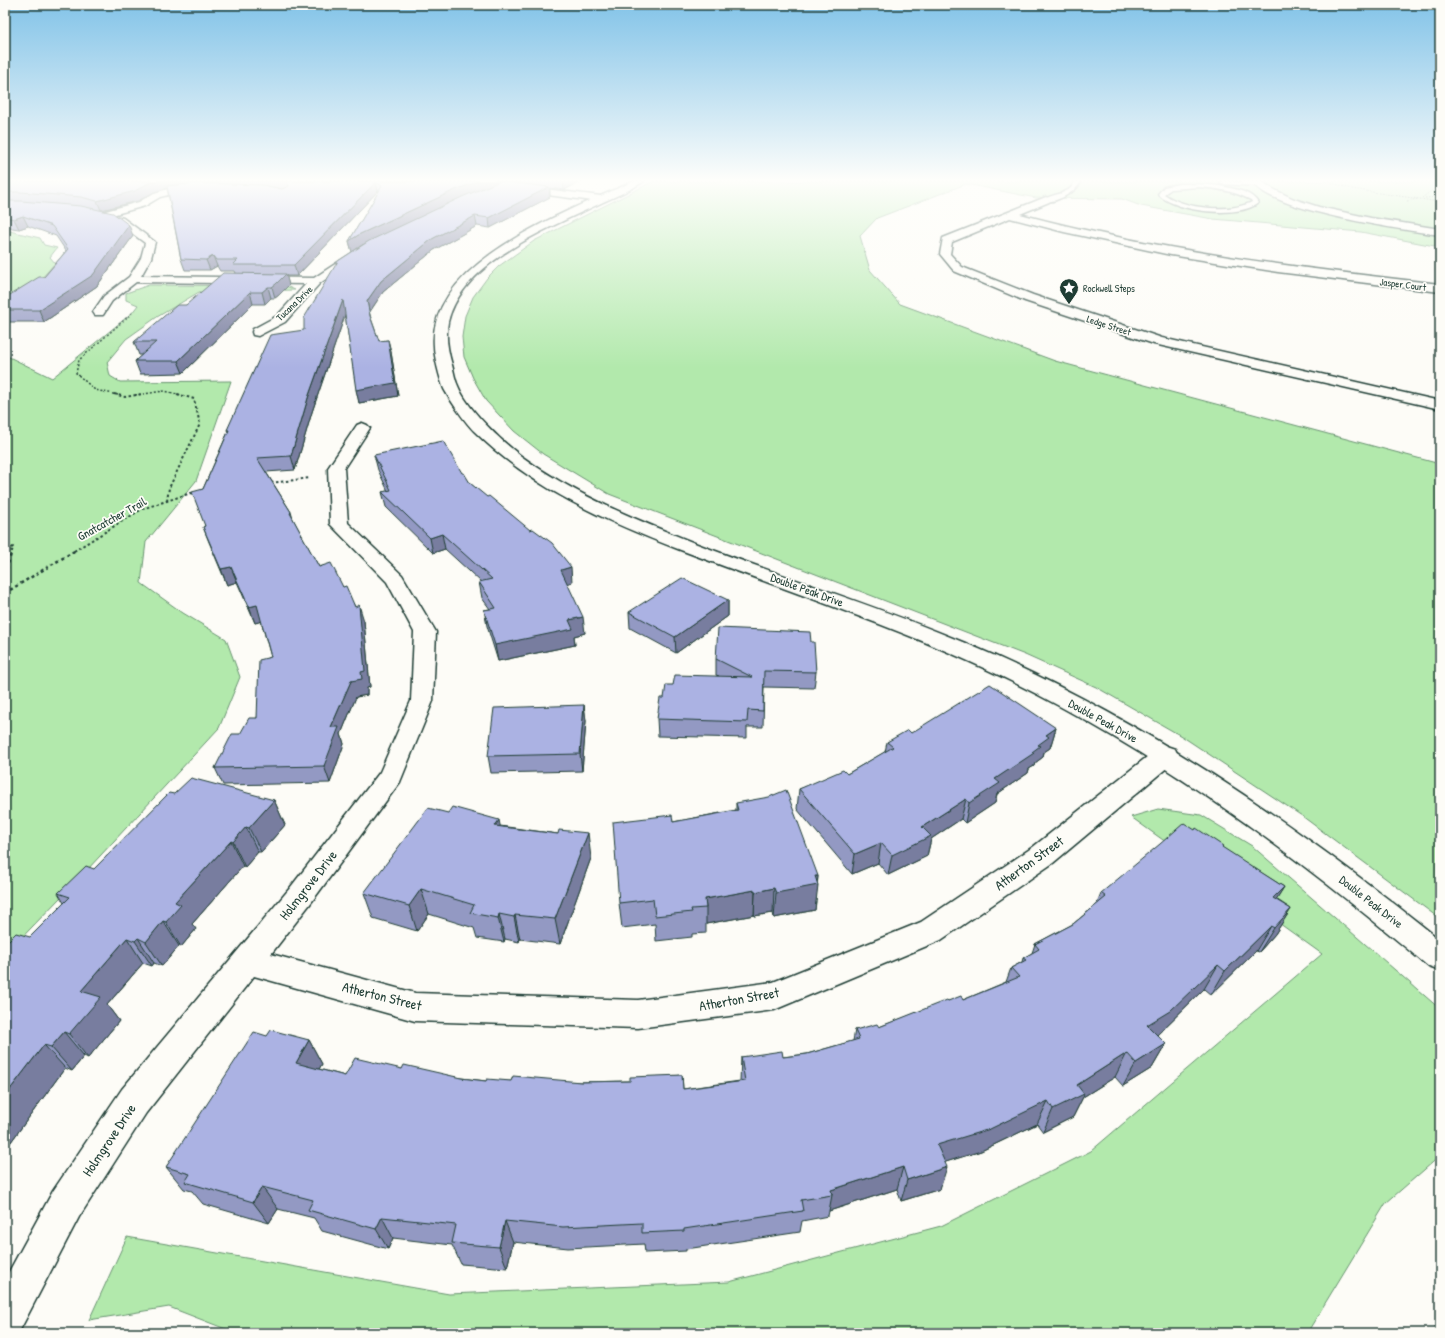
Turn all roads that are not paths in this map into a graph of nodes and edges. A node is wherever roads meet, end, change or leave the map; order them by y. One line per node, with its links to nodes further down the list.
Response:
1 (150, 243): 6 (street)
2 (514, 243): 13 (street, Double Peak Drive)
3 (947, 243): 11 (street, Ledge Street)
4 (1127, 243): 8 (street, Jasper Court)
5 (367, 248): 7 (street, Tucana Drive)
6 (133, 279): 7 (street); 9 (street)
7 (316, 281): 10 (street, Tucana Drive)
8 (1440, 288)
9 (99, 312)
10 (258, 332)
11 (1440, 405)
12 (362, 428): 15 (street, Holmgrove Drive)
13 (1166, 755): 14 (street, Double Peak Drive); 15 (street, Atherton Street)
14 (1440, 958)
15 (248, 961): 16 (street, Holmgrove Drive)
16 (5, 1318)

